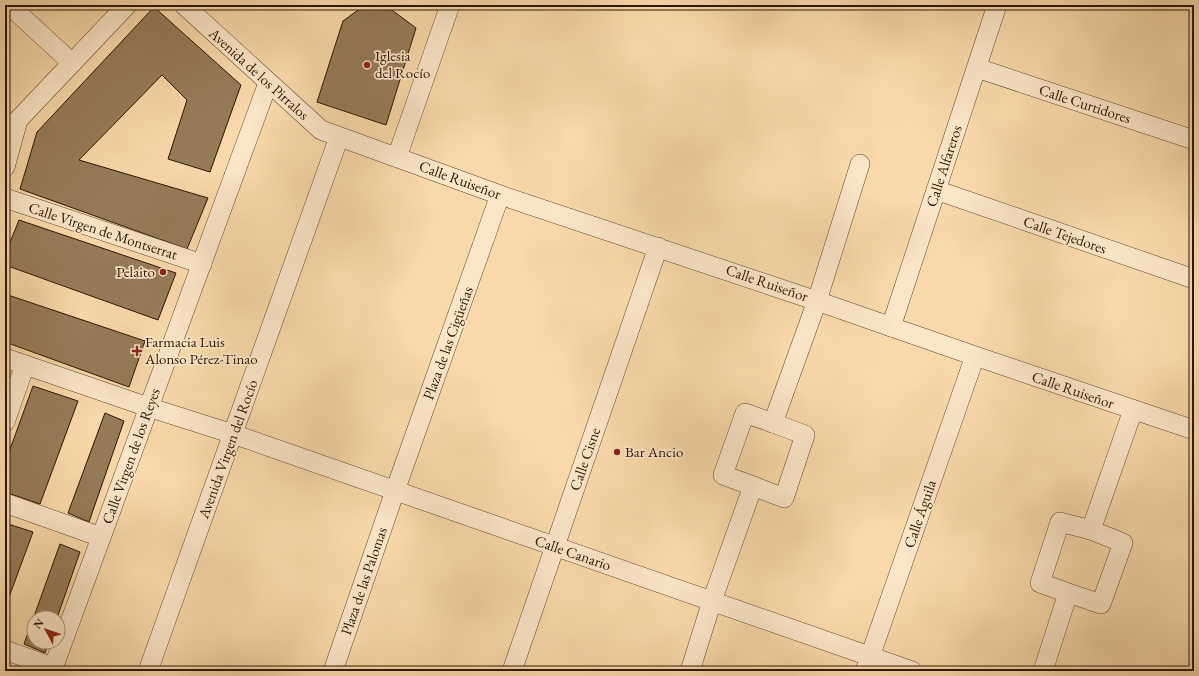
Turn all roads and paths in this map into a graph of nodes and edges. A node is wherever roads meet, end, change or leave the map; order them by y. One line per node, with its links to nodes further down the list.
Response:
1 (9, 5): 6 (street)
2 (127, 5): 6 (street)
3 (184, 5): 8 (street, Avenida de los Pirralos)
4 (450, 5): 12 (street)
5 (998, 5): 7 (street, Calle Alfareros)
6 (72, 63): 9 (street)
7 (977, 68): 11 (street, Calle Curtidores); 15 (street, Calle Alfareros)
8 (268, 83): 10 (street, Avenida de los Pirralos); 19 (street, Calle Virgen de los Reyes)
9 (12, 117): 14 (street)
10 (339, 137): 12 (street, Calle Ruiseñor); 31 (street, Avenida Virgen del Rocío)
11 (1194, 140)
12 (397, 157): 16 (street, Calle Ruiseñor)
13 (860, 164): 21 (street)
14 (5, 167)
15 (936, 190): 20 (street, Calle Tejedores); 22 (street, Calle Alfareros)
16 (500, 195): 18 (street, Calle Ruiseñor); 33 (street, Plaza de las Cigüeñas)
17 (5, 198): 19 (street, Calle Virgen de Montserrat)
18 (658, 247): 21 (street, Calle Ruiseñor); 37 (street, Calle Cisne)
19 (202, 264): 26 (street, Calle Virgen de los Reyes)
20 (1194, 279)
21 (817, 300): 22 (street, Calle Ruiseñor); 29 (street)
22 (891, 327): 23 (street, Calle Ruiseñor)
23 (974, 356): 27 (street, Calle Ruiseñor); 41 (street, Calle Águila)
24 (5, 358): 25 (street, Calle Canario)
25 (25, 365): 26 (street, Calle Canario); 28 (street)
26 (148, 407): 31 (street, Calle Canario); 36 (street, Calle Virgen de los Reyes)
27 (1133, 410): 30 (street, Calle Ruiseñor); 35 (street)
28 (5, 422)
29 (773, 423): 32 (street); 32 (street)
30 (1194, 430)
31 (233, 434): 33 (street, Calle Canario); 43 (street, Avenida Virgen del Rocío)
32 (753, 486): 39 (street)
33 (395, 491): 37 (street, Calle Canario); 44 (street, Plaza de las Palomas)
34 (5, 503): 36 (street)
35 (1091, 530): 38 (street); 38 (street)
36 (100, 537): 42 (street, Calle Virgen de los Reyes)
37 (555, 546): 39 (street, Calle Canario); 45 (street, Calle Cisne)
38 (1068, 593): 48 (street)
39 (712, 601): 41 (street, Calle Canario); 46 (street)
40 (5, 650): 42 (street)
41 (868, 664): 47 (street, Calle Canario)
42 (52, 669)
43 (148, 671)
44 (333, 671)
45 (512, 671)
46 (690, 671)
47 (912, 671)
48 (1043, 671)

